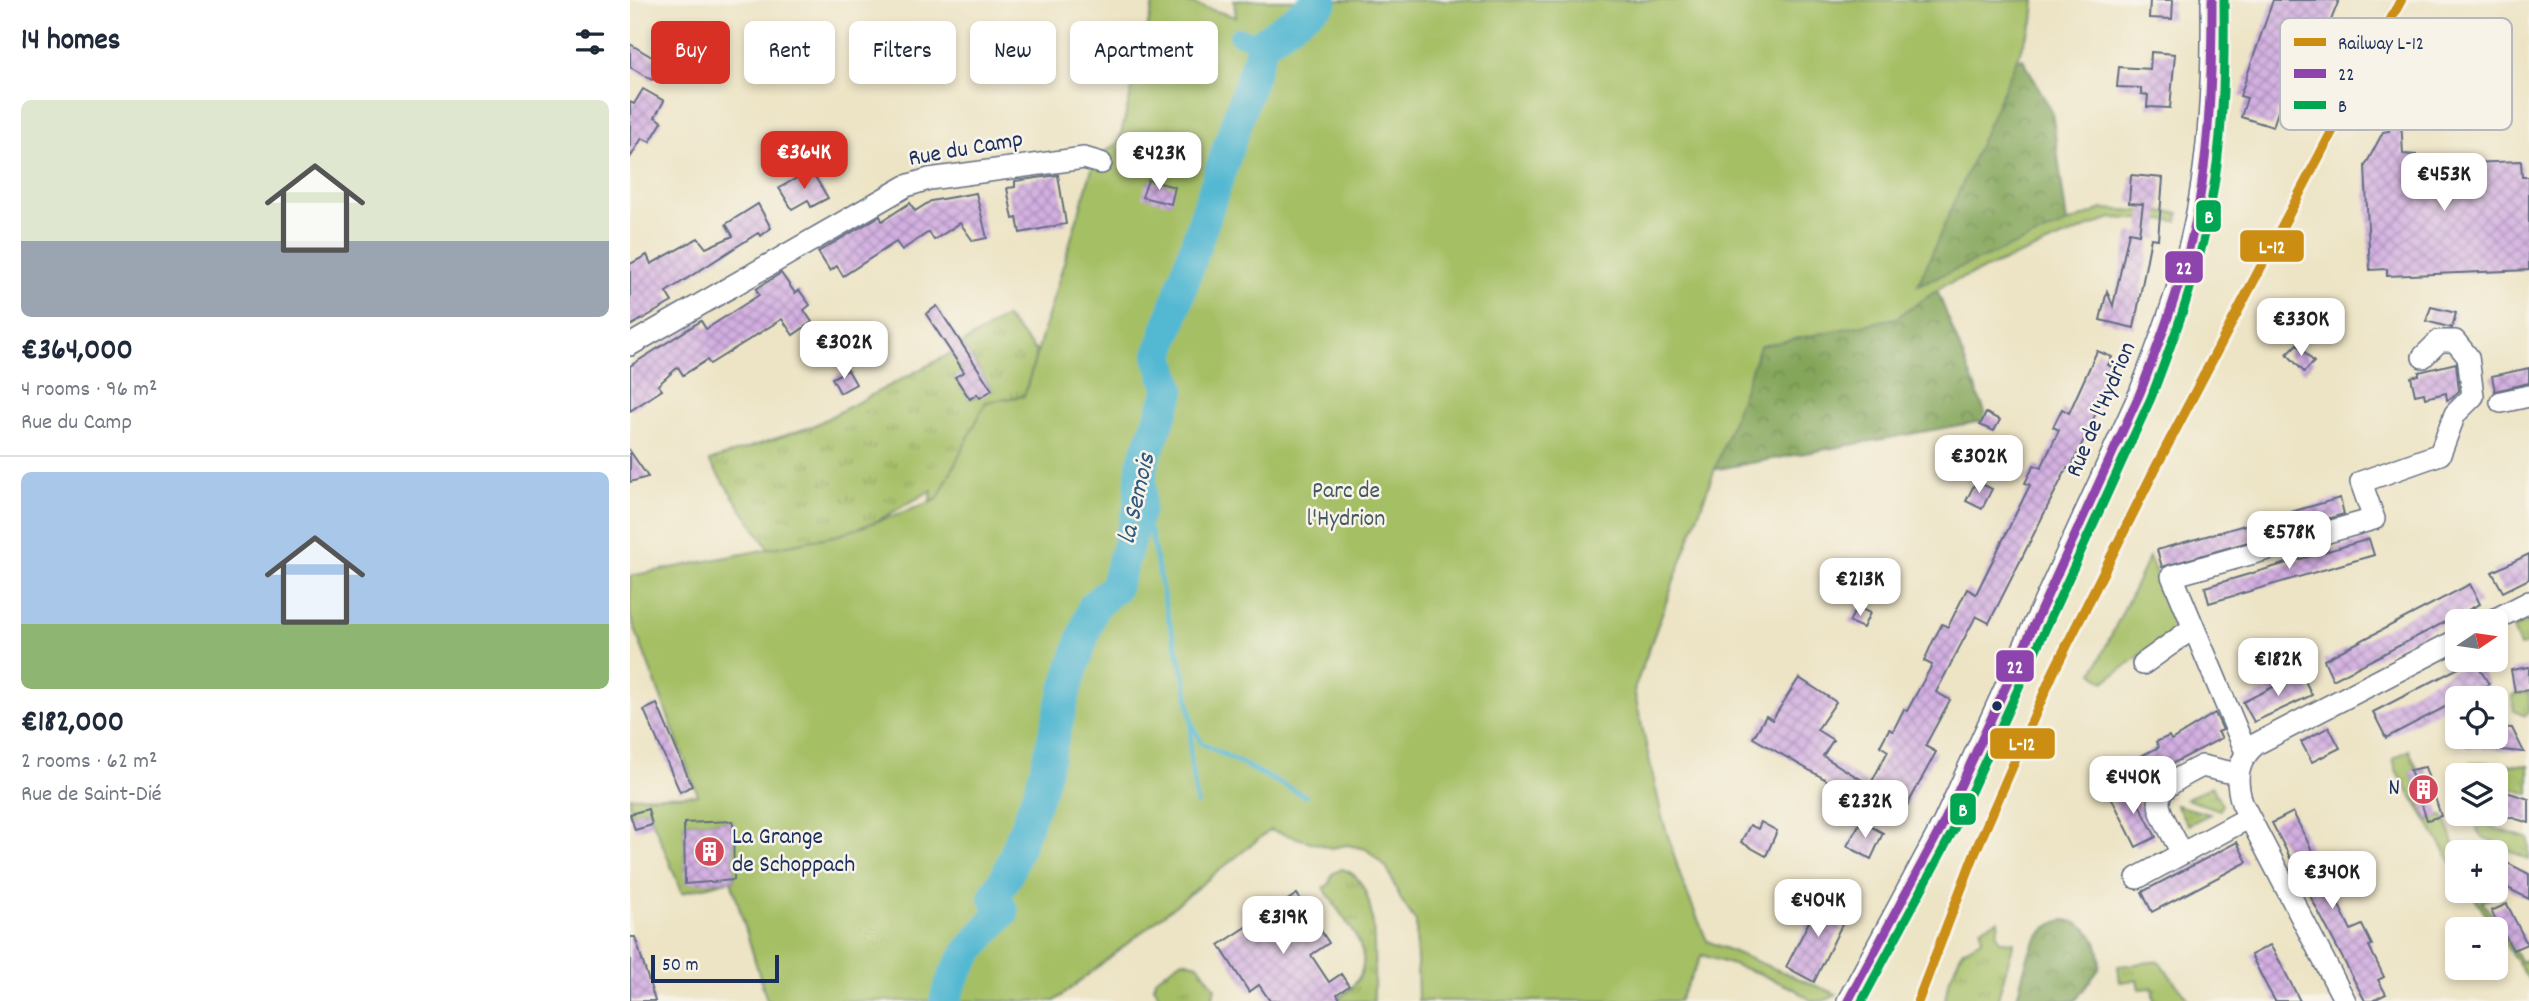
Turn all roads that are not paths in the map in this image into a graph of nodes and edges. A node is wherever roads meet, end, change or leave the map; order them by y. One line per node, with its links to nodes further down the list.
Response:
1 (2212, 0): 17 (street, Rue de l'Hydrion)
2 (1101, 163): 3 (street, Rue du Camp)
3 (630, 345)
4 (2423, 357): 9 (street)
5 (2529, 396): 6 (street)
6 (2501, 402)
7 (2529, 602): 8 (street)
8 (2508, 613)
9 (2193, 628): 11 (street); 12 (street)
10 (2445, 646): 12 (street)
11 (2143, 664)
12 (2246, 752): 13 (street)
13 (2237, 774): 14 (street); 15 (street)
14 (2248, 818): 15 (street); 18 (street)
15 (2182, 853): 16 (street)
16 (2137, 878)
17 (1848, 1001)
18 (2345, 1001)

